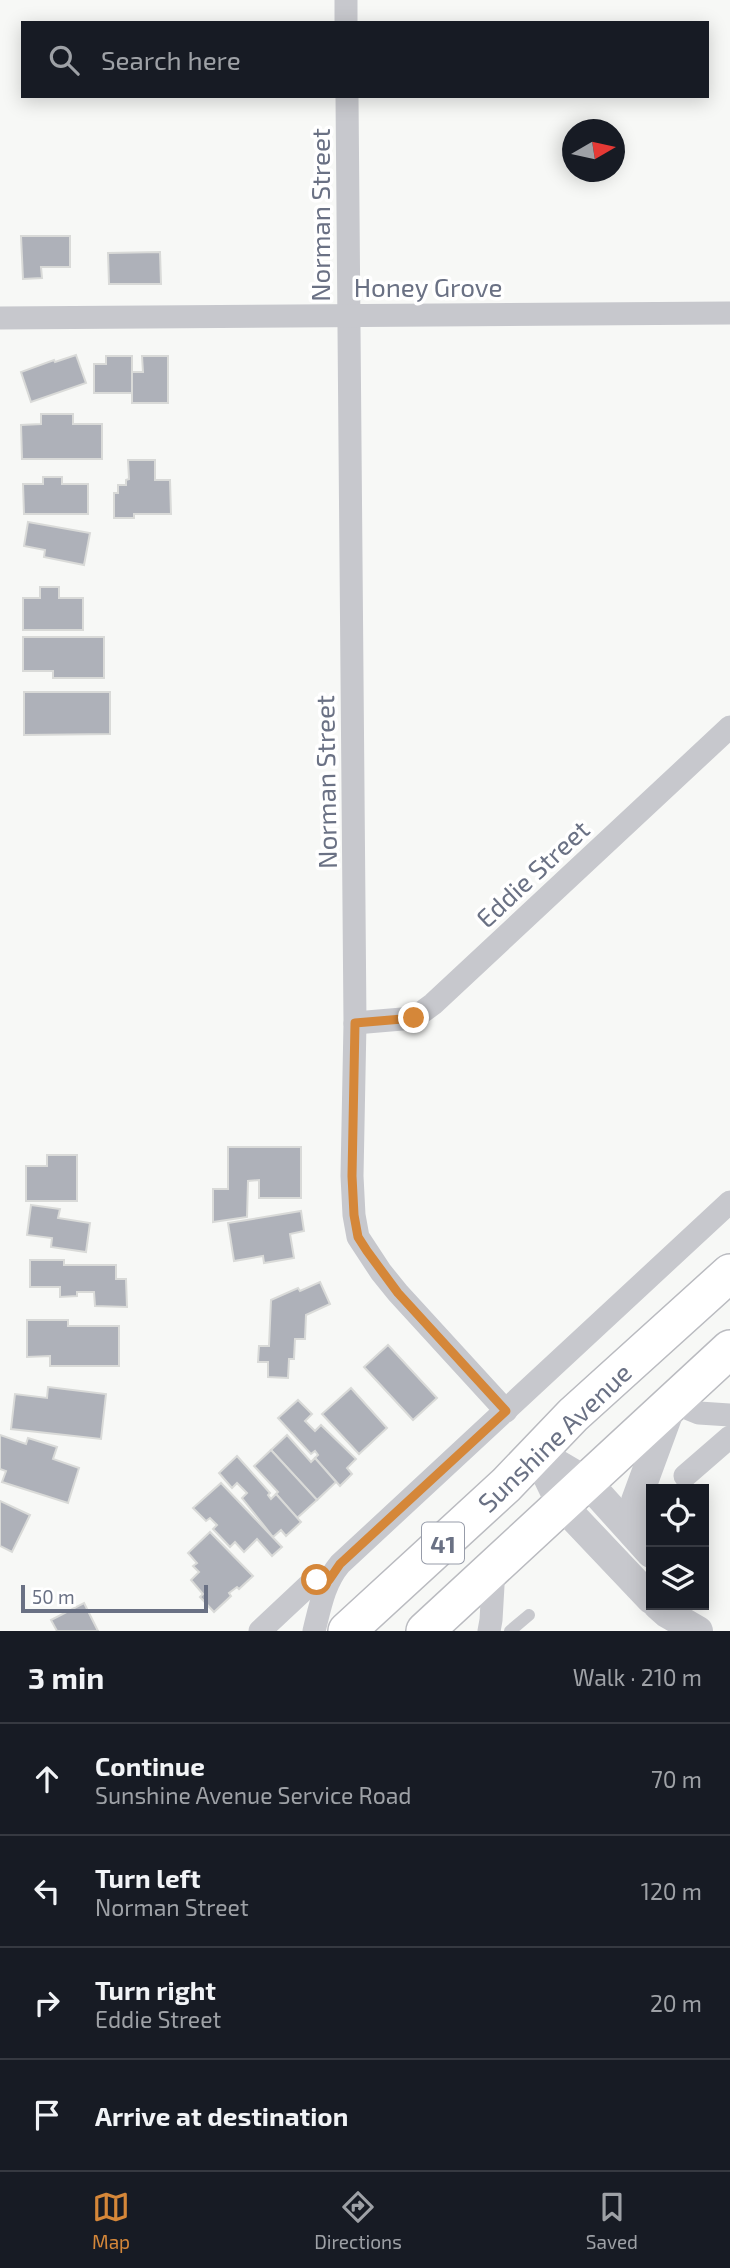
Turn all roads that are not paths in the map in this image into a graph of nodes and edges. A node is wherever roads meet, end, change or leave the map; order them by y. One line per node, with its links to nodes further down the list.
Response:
1 (346, 0): 2 (street)
2 (346, 21)
3 (347, 98): 5 (street, Norman Street)
4 (730, 313): 5 (street, Honey Grove)
5 (347, 314): 6 (street, Honey Grove); 8 (street, Norman Street)
6 (0, 318)
7 (730, 727): 8 (street, Eddie Street)
8 (355, 1023): 13 (street, Norman Street)
9 (730, 1202): 13 (street)
10 (730, 1273): 16 (main road, Sunshine Avenue / 41)
11 (730, 1349): 12 (main road, Sunshine Avenue / 41)
12 (672, 1402): 14 (street); 18 (main road, Sunshine Avenue / 41); 19 (street)
13 (506, 1411): 21 (street)
14 (730, 1415)
15 (730, 1437): 17 (street)
16 (536, 1451): 18 (street); 28 (main road, Sunshine Avenue / 41)
17 (685, 1476)
18 (574, 1493): 19 (street); 20 (main road, Sunshine Avenue / 41); 22 (street)
19 (643, 1543)
20 (494, 1567): 29 (main road, Sunshine Avenue / 41); 30 (street)
21 (329, 1580): 26 (street); 27 (street)
22 (646, 1592)
23 (664, 1610): 32 (street)
24 (696, 1610): 33 (street)
25 (529, 1615): 31 (lane)
26 (260, 1631)
27 (314, 1631)
28 (347, 1631)
29 (425, 1631)
30 (489, 1631)
31 (510, 1631)
32 (698, 1631)
33 (708, 1631)

